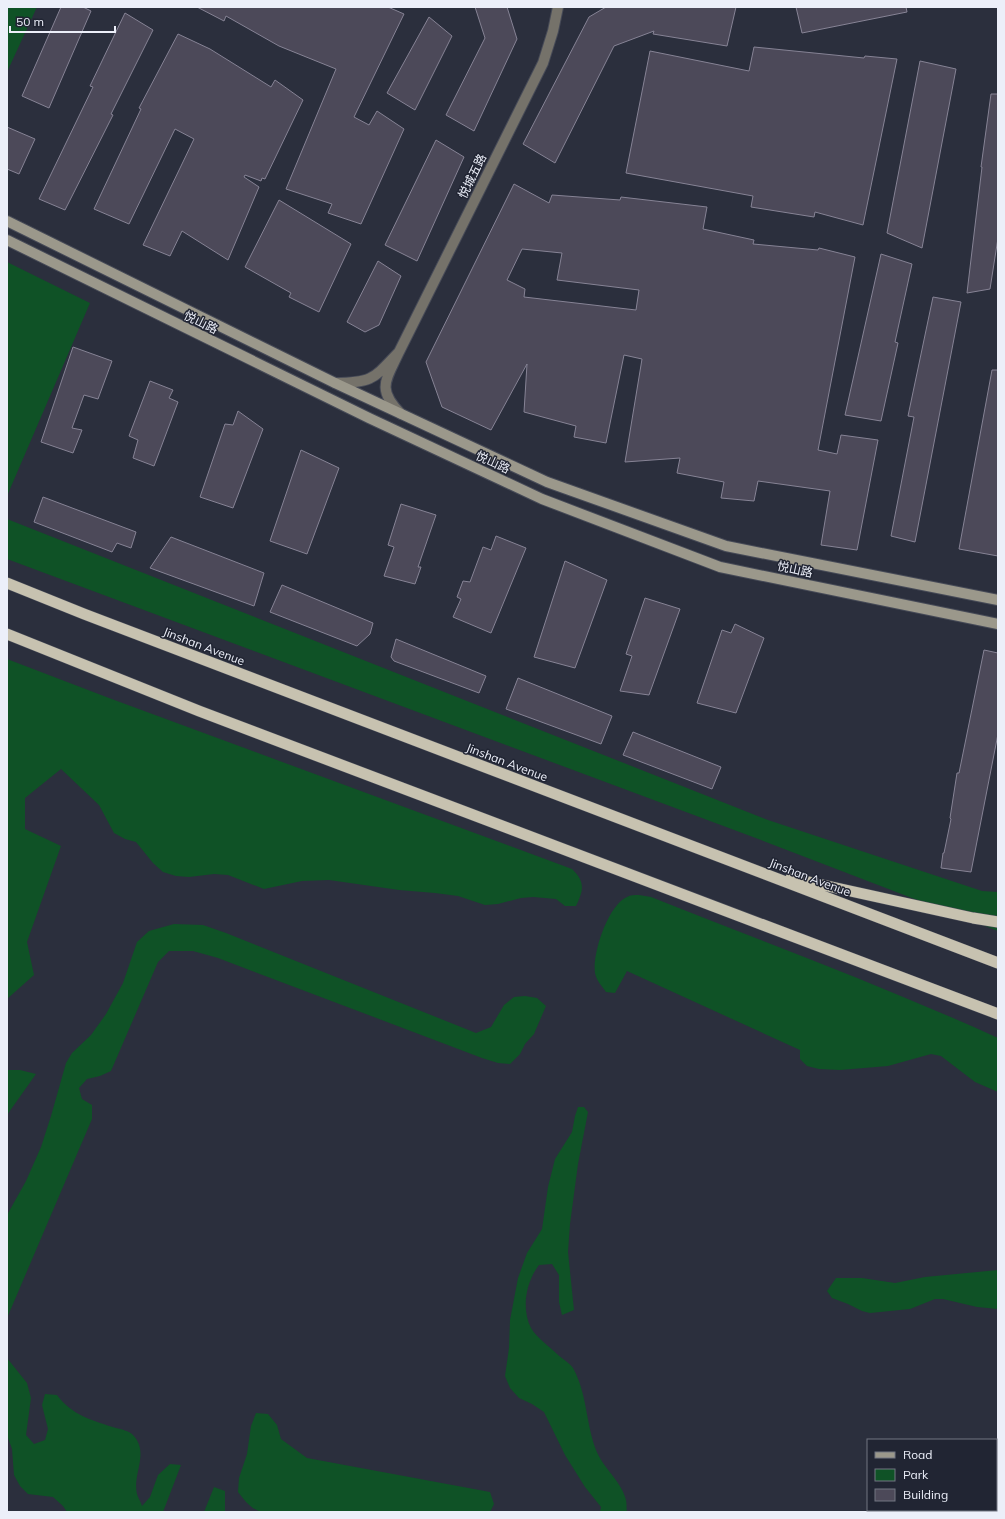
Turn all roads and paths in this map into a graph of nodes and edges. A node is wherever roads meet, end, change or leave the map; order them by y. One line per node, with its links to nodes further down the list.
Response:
1 (558, 7): 4 (street, 悦城五路)
2 (7, 221): 5 (main road, 悦山路)
3 (7, 240): 9 (main road, 悦山路)
4 (399, 352): 5 (street); 6 (street, 悦城五路)
5 (335, 382): 6 (main road, 悦山路)
6 (403, 415): 8 (main road, 悦山路)
7 (7, 583): 11 (highway, Jinshan Avenue)
8 (998, 600)
9 (998, 624)
10 (7, 634): 14 (highway)
11 (756, 870): 12 (highway); 13 (highway, Jinshan Avenue)
12 (998, 922)
13 (998, 963)
14 (998, 1015)

